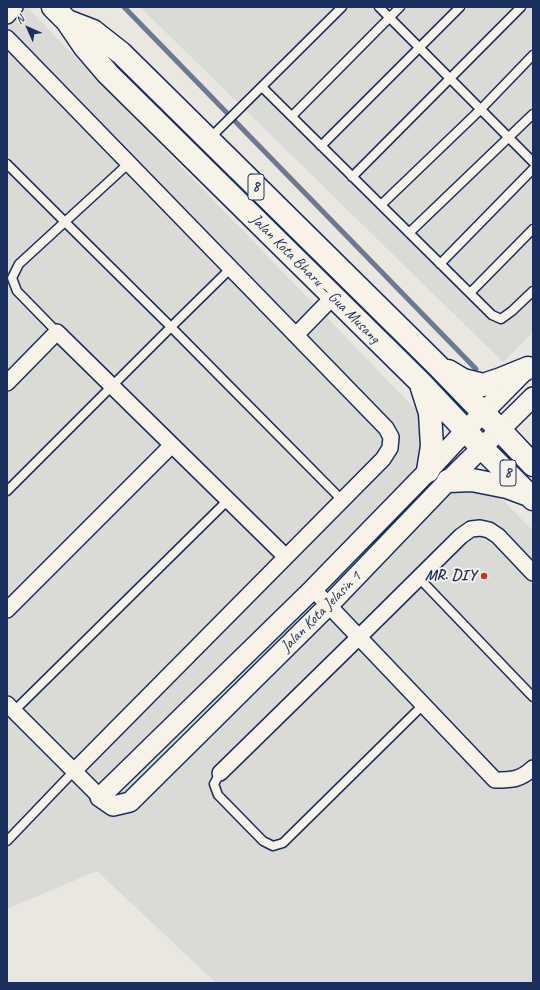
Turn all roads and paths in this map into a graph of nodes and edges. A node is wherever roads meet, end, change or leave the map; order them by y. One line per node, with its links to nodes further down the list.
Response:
1 (15, 7): 8 (street)
2 (342, 7): 14 (lane)
3 (379, 7): 9 (lane)
4 (400, 7): 9 (lane)
5 (460, 7): 11 (lane)
6 (521, 7): 13 (lane)
7 (60, 14): 18 (main road, Jalan Kota Bharu – Gua Musang / 8); 34 (main road, Jalan Kota Bharu – Gua Musang / 8)
8 (7, 16)
9 (390, 18): 11 (lane); 17 (lane)
10 (7, 38): 23 (street)
11 (420, 48): 13 (lane); 20 (lane)
12 (533, 55): 15 (lane)
13 (450, 78): 15 (lane); 25 (lane)
14 (262, 86): 17 (lane); 18 (lane)
15 (481, 109): 19 (lane); 26 (lane)
16 (533, 114): 19 (lane)
17 (292, 116): 20 (lane)
18 (215, 134): 38 (main road, Jalan Kota Bharu – Gua Musang / 8)
19 (509, 138): 21 (lane); 29 (lane)
20 (322, 146): 25 (lane)
21 (533, 162)
22 (7, 164): 27 (lane)
23 (128, 164): 27 (lane); 31 (street)
24 (533, 169): 30 (lane)
25 (352, 177): 26 (lane)
26 (381, 205): 29 (lane)
27 (65, 222): 35 (lane); 36 (lane)
28 (533, 229): 33 (lane)
29 (409, 233): 30 (lane)
30 (440, 264): 33 (lane)
31 (231, 268): 35 (lane); 37 (street)
32 (533, 291): 33 (lane)
33 (470, 294)
34 (333, 297): 37 (street); 40 (main road, Jalan Kota Bharu – Gua Musang / 8)
35 (171, 326): 42 (lane); 55 (lane)
36 (57, 332): 41 (street); 42 (street)
37 (296, 335): 55 (street)
38 (437, 365): 39 (main road); 44 (main road, Jalan Kota Bharu – Gua Musang / 8)
39 (530, 365): 44 (street)
40 (420, 382): 45 (main road, Jalan Kota Bharu – Gua Musang / 8); 50 (main road)
41 (7, 383)
42 (112, 386): 47 (street); 52 (lane)
43 (533, 397): 46 (street, Jalan Kota Jelasin 1)
44 (483, 413): 45 (street); 46 (main road, Jalan Kota Bharu – Gua Musang / 8)
45 (466, 430): 48 (main road, Jalan Kota Bharu – Gua Musang / 8); 50 (street)
46 (500, 430): 48 (street, Jalan Kota Jelasin 1); 49 (main road, Jalan Kota Bharu – Gua Musang / 8)
47 (172, 445): 54 (street); 61 (street)
48 (482, 448): 51 (street, Jalan Kota Jelasin 1); 53 (main road, Jalan Kota Bharu – Gua Musang / 8)
49 (533, 465)
50 (428, 471): 59 (street)
51 (448, 481): 53 (main road); 60 (street, Jalan Kota Jelasin 1)
52 (7, 492)
53 (531, 497)
54 (228, 500): 56 (street); 65 (lane)
55 (342, 500): 56 (street)
56 (286, 557): 67 (street)
57 (533, 573): 58 (street)
58 (419, 578): 62 (street); 63 (lane)
59 (313, 589): 60 (street); 69 (street)
60 (328, 605): 62 (street); 69 (street, Jalan Kota Jelasin 1)
61 (7, 610)
62 (359, 637): 64 (street); 68 (street)
63 (533, 697)
64 (423, 704): 66 (street); 68 (lane)
65 (11, 708): 67 (street)
66 (533, 768)
67 (74, 771): 69 (street); 70 (lane)
68 (220, 773)
69 (100, 797)
70 (7, 841)

